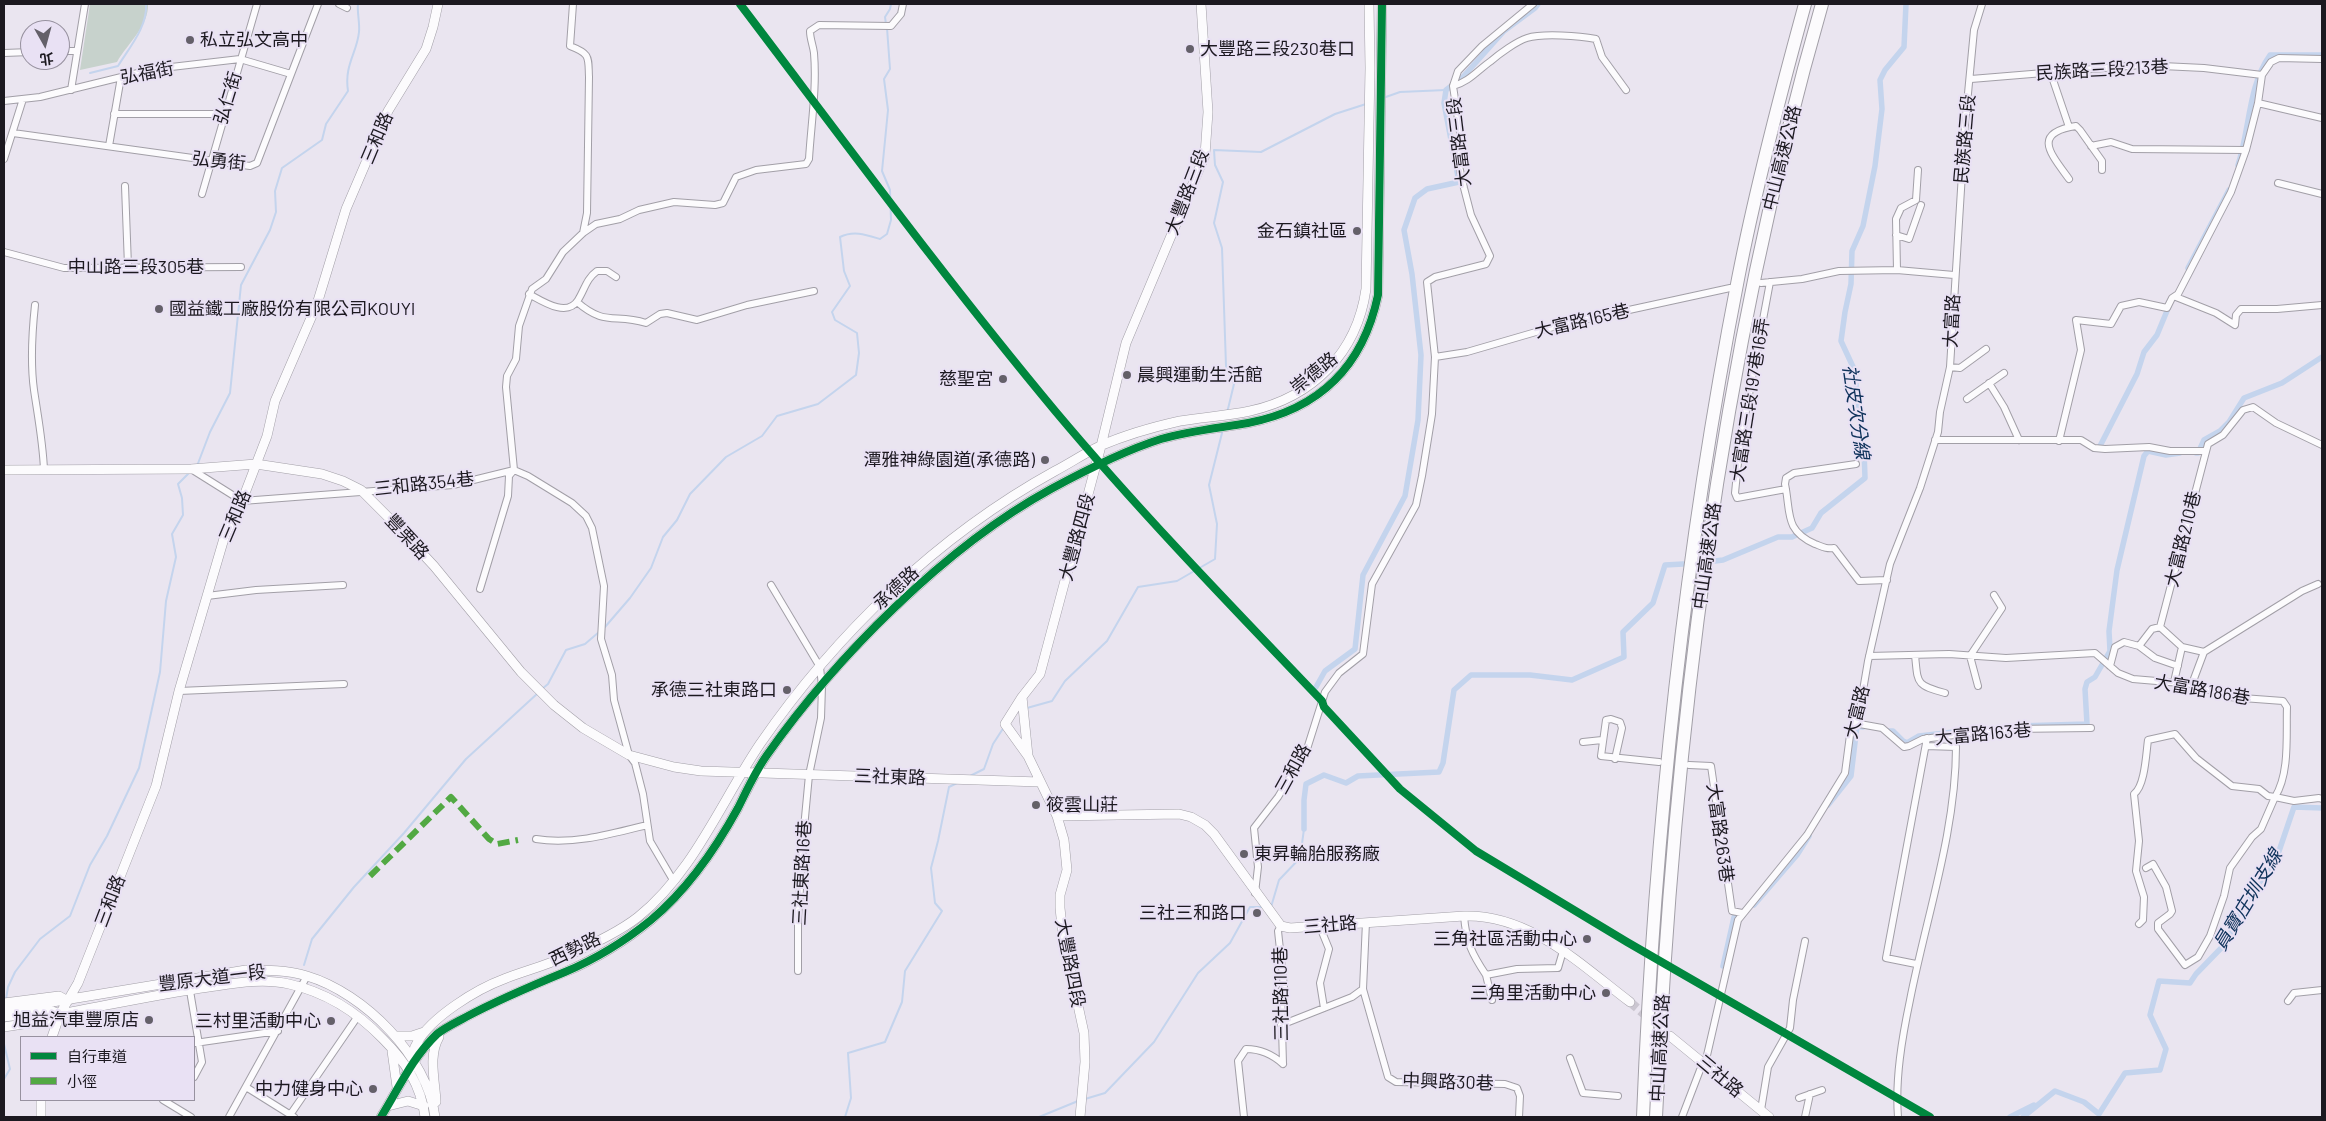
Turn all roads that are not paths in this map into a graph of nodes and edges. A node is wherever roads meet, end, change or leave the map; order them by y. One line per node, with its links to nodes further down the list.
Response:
1 (85, 4): 17 (street)
2 (257, 4): 20 (street, 弘仁街)
3 (318, 4): 23 (street, 弘勇街)
4 (339, 4): 15 (street)
5 (438, 4): 81 (street, 三和路)
6 (573, 4): 51 (street)
7 (902, 4): 51 (street)
8 (1201, 4): 68 (street, 大豐路三段)
9 (1369, 4): 79 (street, 崇德路)
10 (1382, 4): 83 (street, 崇德路)
11 (1533, 4): 27 (street, 大富路三段)
12 (1805, 4): 201 (highway, 中山高速公路)
13 (1822, 4): 202 (highway, 中山高速公路)
14 (1982, 4): 26 (street, 民族路三段)
15 (347, 8)
16 (70, 51): 17 (street)
17 (77, 51): 28 (street)
18 (20, 52): 19 (street)
19 (4, 53)
20 (240, 59): 23 (street, 弘福街); 25 (street, 弘福街); 34 (street, 弘仁街)
21 (2322, 59): 24 (street)
22 (2050, 71): 24 (street, 民族路三段213巷); 26 (street, 民族路三段213巷); 36 (street)
23 (291, 74): 42 (street, 弘勇街)
24 (2262, 76): 32 (street)
25 (121, 77): 28 (street, 弘福街); 33 (street)
26 (1971, 79): 57 (street, 民族路三段)
27 (1453, 86): 29 (street); 70 (street, 大富路三段)
28 (71, 90): 30 (street, 弘福街)
29 (1626, 90)
30 (23, 99): 31 (street, 弘福街); 37 (street)
31 (4, 101)
32 (2258, 103): 35 (street); 40 (street)
33 (114, 114): 34 (street); 38 (street)
34 (224, 114): 42 (street, 弘仁街)
35 (2322, 118)
36 (2069, 128): 39 (street); 45 (street)
37 (13, 133): 38 (street, 弘勇街); 41 (street)
38 (109, 146): 42 (street, 弘勇街)
39 (2091, 146): 40 (street); 44 (street)
40 (2246, 150): 64 (street)
41 (4, 159)
42 (210, 161): 48 (street, 弘仁街)
43 (1918, 170): 52 (street)
44 (2102, 170)
45 (2069, 179)
46 (2278, 183): 49 (street)
47 (125, 186): 54 (street)
48 (202, 194)
49 (2322, 194)
50 (1921, 206): 52 (street)
51 (583, 233): 63 (street)
52 (1896, 236): 56 (street)
53 (4, 252): 54 (street, 中山路三段305巷)
54 (128, 266): 55 (street, 中山路三段305巷)
55 (241, 267)
56 (1898, 270): 57 (street); 59 (street)
57 (1954, 275): 71 (street, 大富路)
58 (616, 277): 65 (street)
59 (1770, 282): 60 (street); 89 (street, 大富路三段197巷16弄)
60 (1761, 284)
61 (1730, 288): 70 (street, 大富路165巷)
62 (814, 291): 65 (street)
63 (529, 294): 65 (street); 87 (street)
64 (2176, 297): 67 (street); 77 (street)
65 (577, 302)
66 (35, 305): 86 (street)
67 (2322, 306)
68 (1137, 314): 79 (street, 大豐路四段)
69 (1986, 349): 71 (street)
70 (1435, 357): 102 (street, 大富路三段)
71 (1950, 366): 75 (street, 大富路)
72 (2004, 373): 73 (street)
73 (1989, 384): 74 (street); 76 (street)
74 (1967, 399)
75 (1935, 440): 76 (street); 91 (street, 大富路)
76 (2019, 440): 77 (street)
77 (2059, 441): 80 (street)
78 (2322, 445): 80 (street)
79 (1101, 446): 83 (street, 大豐路四段); 108 (street, 承德路)
80 (2204, 450): 98 (street, 大富路210巷)
81 (256, 464): 84 (street, 豐栗路); 88 (street, 豐栗路); 90 (street, 三和路)
82 (1856, 464): 89 (street)
83 (1096, 466): 108 (street, 承德路); 115 (street, 大豐路四段)
84 (191, 469): 86 (street, 豐栗路); 90 (street)
85 (4, 470): 86 (street, 豐栗路)
86 (44, 470)
87 (514, 470): 88 (street, 三和路354巷); 95 (street); 122 (street)
88 (361, 490): 90 (street, 三和路354巷); 122 (street, 豐栗路)
89 (1786, 490): 91 (street)
90 (242, 501): 97 (street, 三和路)
91 (1887, 580): 104 (street, 大富路)
92 (2318, 584): 101 (street)
93 (772, 585): 108 (street)
94 (343, 586): 97 (street)
95 (480, 589)
96 (1994, 595): 105 (street)
97 (207, 596): 113 (street, 三和路)
98 (2160, 628): 99 (street); 100 (street)
99 (2139, 646): 106 (street); 107 (street)
100 (2182, 647): 101 (street); 107 (street)
101 (2204, 652): 111 (street)
102 (1363, 654): 138 (street, 三和路)
103 (1915, 655): 104 (street, 大富路186巷); 105 (street, 大富路186巷); 114 (street)
104 (1869, 656): 116 (street, 大富路)
105 (1970, 656): 106 (street, 大富路186巷); 112 (street)
106 (2110, 666): 109 (street, 大富路186巷)
107 (2178, 666): 109 (street)
108 (821, 676): 127 (street, 承德路); 128 (street, 承德路); 129 (street, 三社東路16巷)
109 (2174, 682): 111 (street, 大富路186巷)
110 (344, 684): 113 (street)
111 (2192, 684): 131 (street, 大富路186巷)
112 (1978, 686)
113 (179, 691): 157 (street, 三和路)
114 (1944, 693)
115 (1022, 697): 123 (street, 大豐路四段); 123 (street, 大豐路四段)
116 (1854, 723): 118 (street, 大富路163巷); 139 (street, 大富路)
117 (2090, 728): 118 (street, 大富路163巷)
118 (1927, 738): 121 (street)
119 (1602, 740): 120 (street); 124 (street); 124 (street)
120 (1583, 742)
121 (1926, 746): 147 (street); 147 (street)
122 (629, 755): 127 (street, 豐栗路); 134 (street)
123 (1028, 756): 130 (street, 大豐路四段)
124 (1615, 759): 125 (street)
125 (1659, 762)
126 (1689, 764): 139 (street, 大富路263巷)
127 (741, 773): 128 (street, 三社東路); 137 (street, 西勢路)
128 (754, 774): 129 (street, 三社東路); 166 (street, 西勢路)
129 (809, 775): 130 (street, 三社東路); 148 (street, 三社東路16巷)
130 (1040, 782): 133 (street, 大豐路四段)
131 (2275, 797): 132 (street); 136 (street, 大富路186巷); 142 (street)
132 (2322, 800)
133 (1057, 816): 138 (street, 三社路); 198 (street, 大豐路四段)
134 (647, 825): 135 (street); 137 (street)
135 (536, 839)
136 (2146, 868)
137 (673, 880): 168 (street, 西勢路)
138 (1255, 893): 143 (street, 三社路)
139 (1742, 913): 175 (street, 大富路)
140 (1464, 916): 141 (street, 三社路); 146 (street, 三社路); 150 (street)
141 (1366, 922): 144 (street, 三社路); 153 (street, 中興路30巷)
142 (2139, 924)
143 (1280, 926): 144 (street, 三社路); 164 (street, 三社路110巷)
144 (1320, 927): 160 (street)
145 (1805, 941): 190 (street)
146 (1563, 951): 150 (street); 159 (street, 三社路)
147 (1916, 964): 206 (street)
148 (798, 971)
149 (307, 976): 151 (street, 豐原大道一段); 152 (street); 170 (street, 豐原大道一段)
150 (1486, 976): 156 (street)
151 (188, 979): 154 (street); 157 (street, 豐原大道一段)
152 (301, 987): 154 (street, 豐原大道一段); 163 (street, 豐原大道一段); 167 (street)
153 (1363, 989): 160 (street); 200 (street, 中興路30巷)
154 (190, 990): 162 (street, 豐原大道一段); 172 (street)
155 (2322, 990): 158 (street)
156 (1492, 1000)
157 (68, 1001): 161 (street, 豐原大道一段); 162 (street, 三和路)
158 (2288, 1001)
159 (1630, 1002)
160 (1324, 1008): 164 (street)
161 (6, 1011): 162 (street, 豐原大道一段)
162 (60, 1014): 165 (street, 豐原大道一段); 169 (street, 三和路)
163 (358, 1016): 173 (street, 豐原大道一段); 192 (street)
164 (1281, 1025): 199 (street, 三社路110巷)
165 (4, 1027)
166 (444, 1029): 176 (street, 西勢路); 191 (street)
167 (278, 1031): 172 (street); 178 (street)
168 (424, 1032): 170 (street); 176 (street, 西勢路)
169 (52, 1036)
170 (396, 1036): 176 (street, 豐原大道一段)
171 (1670, 1036): 175 (street, 三社路)
172 (196, 1043): 177 (street)
173 (392, 1048): 176 (street, 豐原大道一段); 179 (street)
174 (1570, 1058): 182 (street)
175 (1705, 1064): 190 (street, 三社路); 203 (street, 大富路)
176 (410, 1065): 179 (street, 西勢路); 189 (street, 豐原大道一段); 191 (street, 豐原大道一段)
177 (195, 1075)
178 (246, 1087): 192 (street); 195 (street)
179 (397, 1087): 188 (street, 西勢路)
180 (1822, 1090): 181 (street)
181 (1810, 1094): 183 (street); 205 (street)
182 (1618, 1096)
183 (1799, 1098)
184 (41, 1101): 193 (street)
185 (165, 1101): 187 (street)
186 (177, 1101): 187 (street)
187 (174, 1106): 194 (street)
188 (388, 1106): 189 (street); 196 (street, 西勢路)
189 (424, 1106): 197 (street, 豐原大道一段)
190 (1761, 1110): 204 (street, 三社路)
191 (435, 1115)
192 (292, 1116)
193 (40, 1117)
194 (191, 1117)
195 (229, 1117)
196 (381, 1117)
197 (425, 1117)
198 (1080, 1117)
199 (1244, 1117)
200 (1519, 1117)
201 (1643, 1117)
202 (1656, 1117)
203 (1682, 1117)
204 (1769, 1117)
205 (1805, 1117)
206 (1898, 1117)

